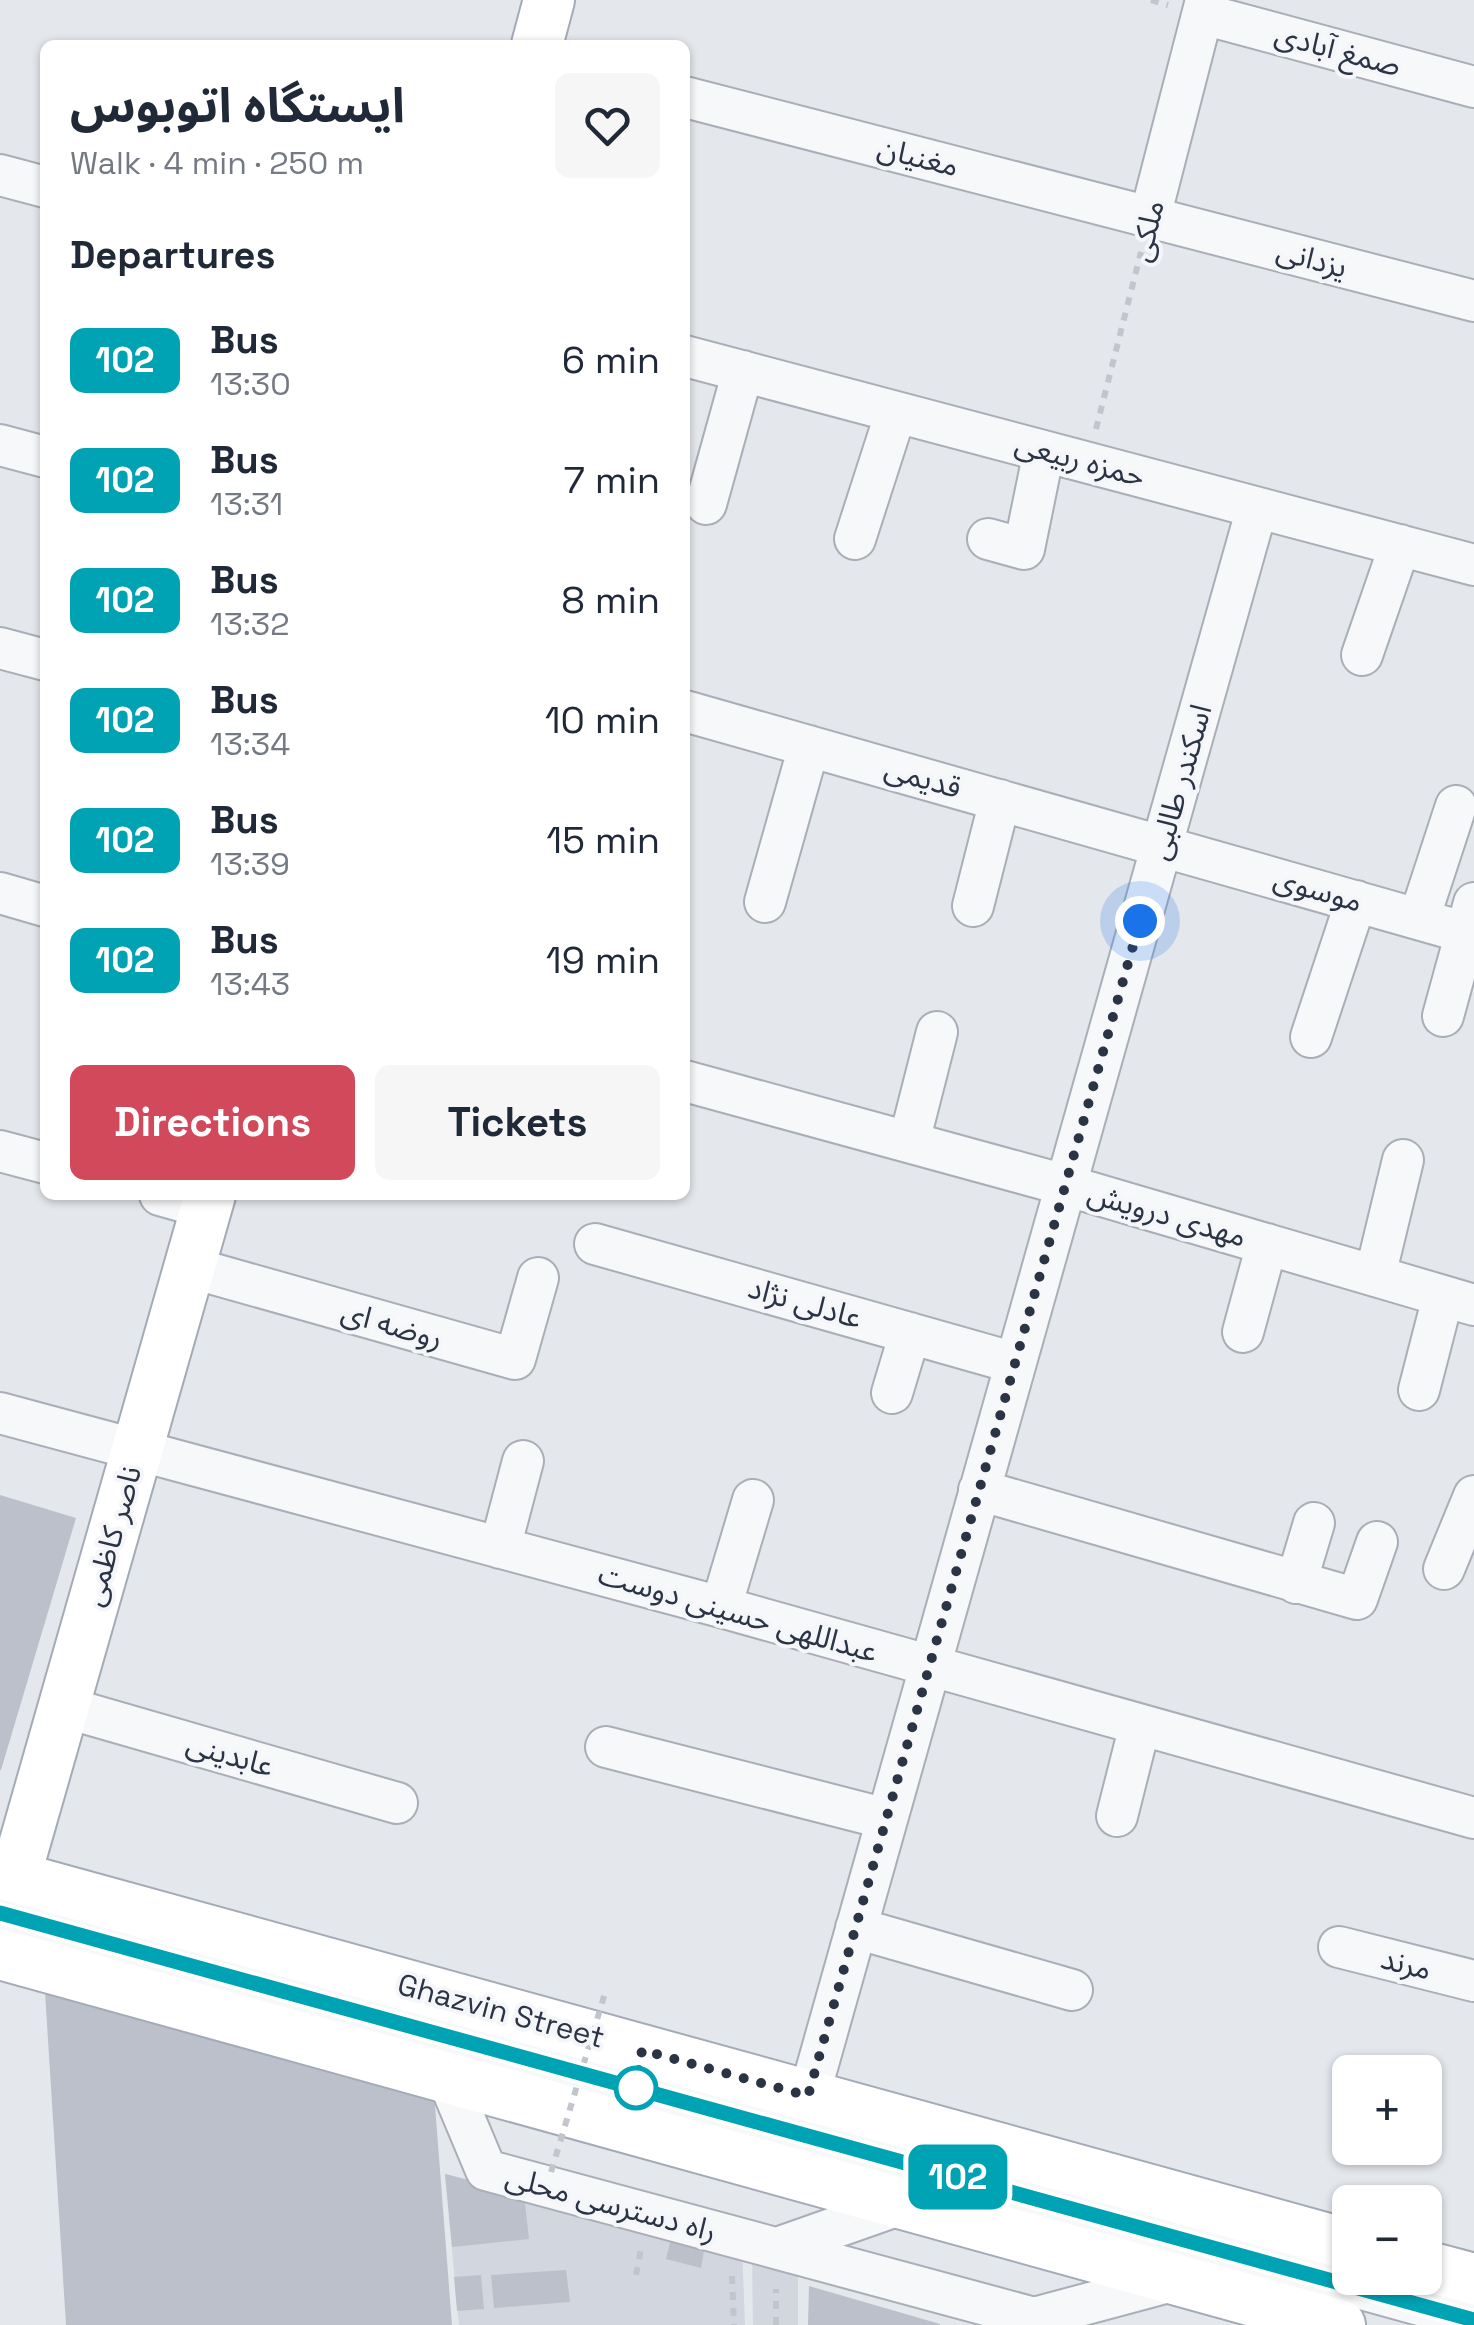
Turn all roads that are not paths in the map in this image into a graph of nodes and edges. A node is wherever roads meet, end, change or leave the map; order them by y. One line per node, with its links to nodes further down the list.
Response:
1 (550, 0): 3 (main road)
2 (1204, 7): 4 (street, صمغ آبادی); 8 (street, ملکی)
3 (538, 40)
4 (1474, 86)
5 (690, 98): 8 (street, مغنیان)
6 (0, 174): 7 (street)
7 (40, 185)
8 (1150, 217): 9 (street, یزدانی)
9 (1474, 301)
10 (690, 357): 11 (street, حمزه ربیعی)
11 (743, 371): 12 (street, حمزه ربیعی); 16 (street)
12 (896, 412): 14 (street, حمزه ربیعی); 18 (street)
13 (0, 445): 15 (street)
14 (1044, 451): 17 (street, حمزه ربیعی); 19 (street)
15 (40, 456)
16 (706, 504)
17 (1258, 508): 20 (street, حمزه ربیعی); 29 (street, اسکندر طالبی)
18 (854, 539)
19 (1006, 544)
20 (1400, 545): 21 (street, حمزه ربیعی); 23 (street)
21 (1474, 564)
22 (0, 648): 24 (street)
23 (1362, 655)
24 (40, 659)
25 (690, 712): 26 (street, قدیمی)
26 (809, 746): 27 (street, قدیمی); 32 (street)
27 (1000, 800): 29 (street, قدیمی); 34 (street)
28 (1456, 806): 35 (street)
29 (1162, 845): 31 (street, موسوی); 45 (street, اسکندر طالبی)
30 (0, 894): 33 (street)
31 (1356, 901): 35 (street, موسوی); 39 (street)
32 (764, 902)
33 (40, 905)
34 (973, 906)
35 (1419, 920): 36 (street, موسوی)
36 (1471, 923): 37 (street)
37 (1443, 1016)
38 (936, 1032): 41 (street)
39 (1311, 1037)
40 (690, 1082): 41 (street, مهدی درویش)
41 (910, 1142): 45 (street, مهدی درویش)
42 (0, 1151): 44 (street)
43 (1403, 1160): 50 (street)
44 (40, 1163)
45 (1065, 1185): 48 (street, مهدی درویش); 55 (street, اسکندر طالبی)
46 (192, 1200): 49 (main road, ناصر کاظمی)
47 (595, 1244): 53 (street, عادلی نژاد)
48 (1267, 1244): 50 (street, مهدی درویش); 54 (street)
49 (189, 1267): 51 (street, روضه ای); 59 (main road, ناصر کاظمی)
50 (1375, 1276): 52 (street, مهدی درویش)
51 (538, 1278)
52 (1459, 1301): 56 (street)
53 (910, 1332): 55 (street, عادلی نژاد); 57 (street)
54 (1243, 1332)
55 (1015, 1363): 61 (street, اسکندر طالبی)
56 (1420, 1390)
57 (892, 1394)
58 (0, 1413): 59 (street, عبداللهی حسینی دوست)
59 (136, 1450): 66 (street, عبداللهی حسینی دوست); 71 (main road, ناصر کاظمی)
60 (523, 1461): 66 (street)
61 (980, 1490): 68 (street); 70 (street, اسکندر طالبی)
62 (1472, 1495): 67 (street)
63 (753, 1500): 69 (street)
64 (1314, 1523): 68 (street)
65 (1376, 1542): 68 (street)
66 (500, 1548): 69 (street, عبداللهی حسینی دوست)
67 (1444, 1569)
68 (1296, 1583)
69 (721, 1607): 70 (street, عبداللهی حسینی دوست)
70 (929, 1667): 72 (street, عبداللهی حسینی دوست); 77 (street, اسکندر طالبی)
71 (64, 1706): 74 (street, عابدینی); 78 (main road, ناصر کاظمی)
72 (1140, 1725): 75 (street); 76 (street, عبداللهی حسینی دوست)
73 (606, 1747): 77 (street)
74 (397, 1803)
75 (1117, 1816)
76 (1474, 1818)
77 (887, 1819): 79 (street, اسکندر طالبی)
78 (5, 1888): 85 (main road, Ghazvin Street); 93 (street)
79 (856, 1928): 83 (street); 85 (street, اسکندر طالبی)
80 (1339, 1947): 82 (street, مرند)
81 (0, 1954): 84 (main road)
82 (1474, 1982)
83 (1072, 1990)
84 (448, 2077): 86 (main road); 88 (street, راه دسترسی محلی)
85 (808, 2096): 87 (main road, Ghazvin Street)
86 (905, 2203): 88 (street); 91 (main road)
87 (1332, 2240)
88 (777, 2248): 91 (street, راه دسترسی محلی)
89 (1442, 2271): 90 (main road)
90 (1474, 2279)
91 (1176, 2280): 92 (main road)
92 (1247, 2313): 94 (main road)
93 (1474, 2320)
94 (1340, 2325)

